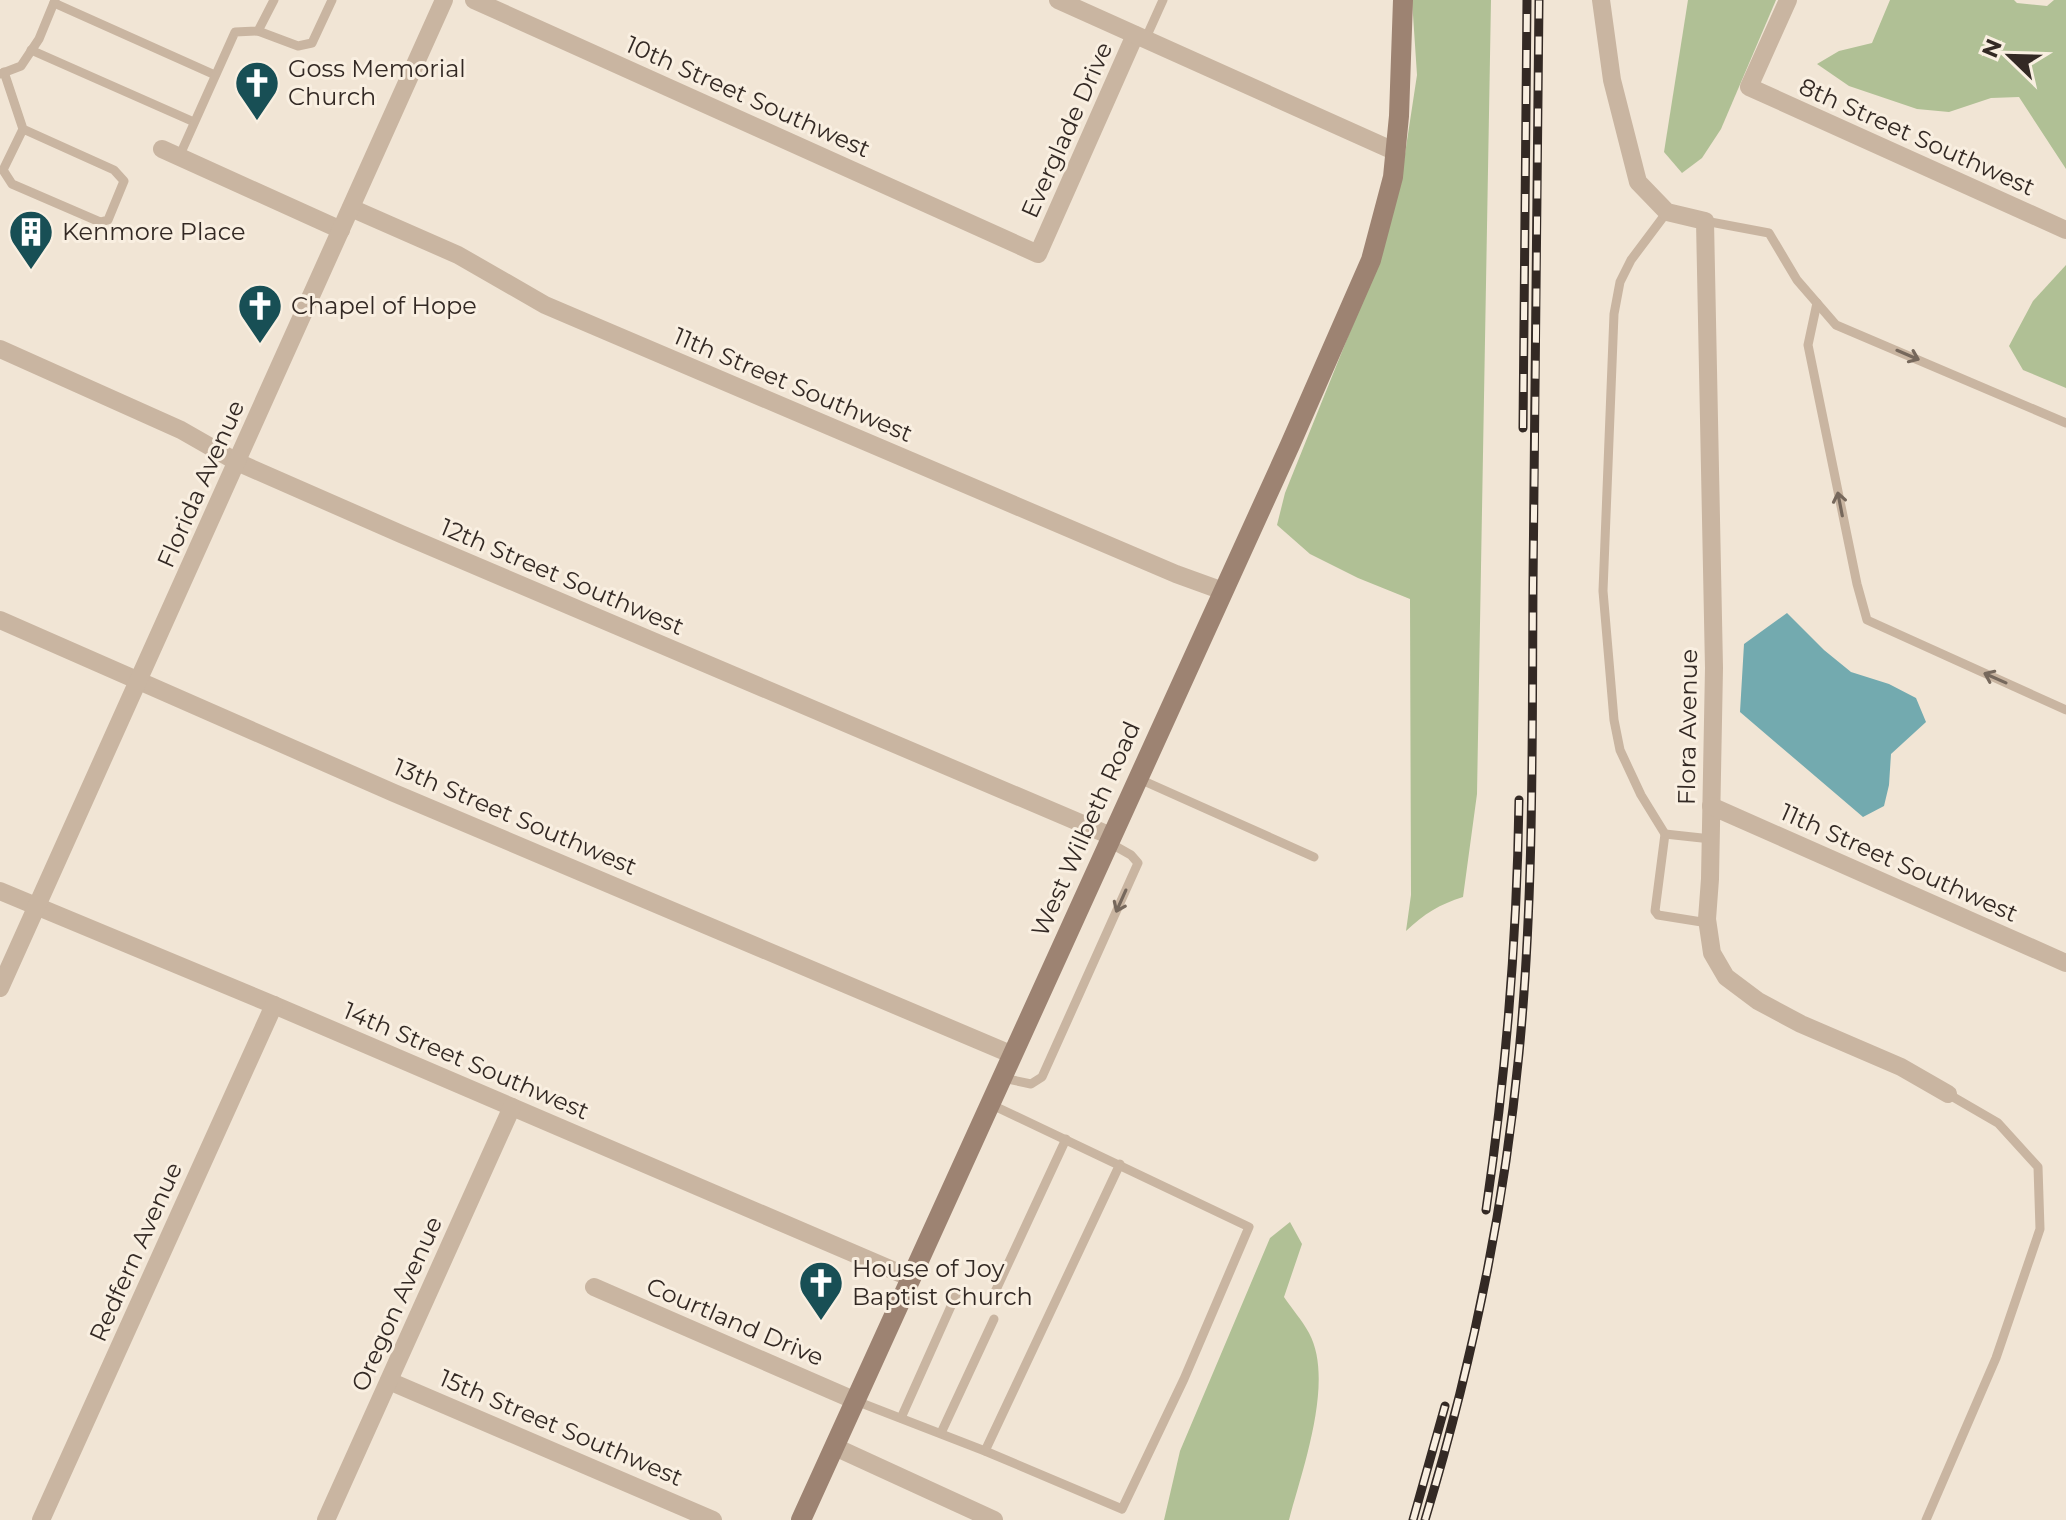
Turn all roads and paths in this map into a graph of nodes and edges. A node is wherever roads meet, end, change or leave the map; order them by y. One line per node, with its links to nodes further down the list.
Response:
1 (274, 0): 11 (lane)
2 (332, 0): 11 (lane)
3 (474, 0): 25 (street, 10th Street Southwest)
4 (1058, 0): 12 (street)
5 (1163, 0): 12 (lane)
6 (1403, 0): 18 (main road, West Wilbeth Road)
7 (1601, 0): 21 (street)
8 (1788, 0): 24 (street, 8th Street Southwest)
9 (441, 1): 20 (street, Florida Avenue)
10 (54, 2): 13 (lane); 15 (lane)
11 (258, 31): 15 (lane)
12 (1140, 38): 18 (street); 25 (street, Everglade Drive)
13 (31, 50): 14 (lane); 16 (lane)
14 (2, 73): 17 (lane)
15 (215, 75): 16 (lane)
16 (194, 122): 19 (lane)
17 (23, 129): 17 (lane)
18 (1394, 151): 30 (main road, West Wilbeth Road)
19 (171, 153): 23 (street)
20 (351, 208): 23 (street, Florida Avenue); 30 (street, 11th Street Southwest)
21 (1667, 212): 22 (street); 36 (lane)
22 (1705, 221): 26 (lane); 35 (street, Flora Avenue)
23 (341, 230): 29 (street, Florida Avenue)
24 (2066, 230)
25 (1004, 238)
26 (1817, 303): 28 (lane, one-way to 28); 33 (lane, one-way to 26)
27 (0, 349): 29 (street, 12th Street Southwest)
28 (2066, 423)
29 (237, 462): 32 (street, Florida Avenue); 37 (street, 12th Street Southwest)
30 (1223, 591): 34 (main road, West Wilbeth Road)
31 (0, 620): 32 (street, 13th Street Southwest)
32 (138, 682): 41 (street, Florida Avenue); 46 (street, 13th Street Southwest)
33 (2066, 710)
34 (1137, 778): 37 (main road, West Wilbeth Road); 39 (lane)
35 (1711, 806): 38 (street, Flora Avenue); 43 (street, 11th Street Southwest)
36 (1665, 834): 38 (lane); 42 (lane)
37 (1110, 839): 46 (main road, West Wilbeth Road); 47 (lane, one-way to 47)
38 (1711, 839): 42 (street, Flora Avenue)
39 (1314, 857)
40 (0, 891): 41 (street, 14th Street Southwest)
41 (37, 907): 44 (street, Florida Avenue); 45 (street, 14th Street Southwest)
42 (1708, 923): 48 (street, Flora Avenue)
43 (2066, 963)
44 (0, 988)
45 (274, 1005): 50 (street, 14th Street Southwest); 64 (street, Redfern Avenue)
46 (1013, 1055): 47 (main road, West Wilbeth Road)
47 (1003, 1078): 49 (main road, West Wilbeth Road)
48 (1948, 1094): 69 (lane)
49 (990, 1104): 51 (lane); 53 (main road, West Wilbeth Road)
50 (512, 1107): 53 (street, 14th Street Southwest); 58 (street, Oregon Avenue)
51 (1066, 1139): 52 (lane); 55 (lane)
52 (1120, 1164): 63 (lane); 63 (lane)
53 (911, 1278): 59 (main road, West Wilbeth Road)
54 (594, 1287): 59 (street, Courtland Drive)
55 (995, 1292)
56 (956, 1295): 60 (lane)
57 (994, 1319): 61 (lane)
58 (389, 1381): 65 (street, Oregon Avenue); 66 (street, 15th Street Southwest)
59 (856, 1401): 60 (lane); 62 (main road, West Wilbeth Road)
60 (901, 1418): 61 (lane)
61 (941, 1433): 63 (lane)
62 (835, 1447): 67 (main road, West Wilbeth Road); 68 (street)
63 (985, 1451)
64 (41, 1520)
65 (326, 1520)
66 (713, 1520)
67 (801, 1520)
68 (994, 1520)
69 (1926, 1520)

